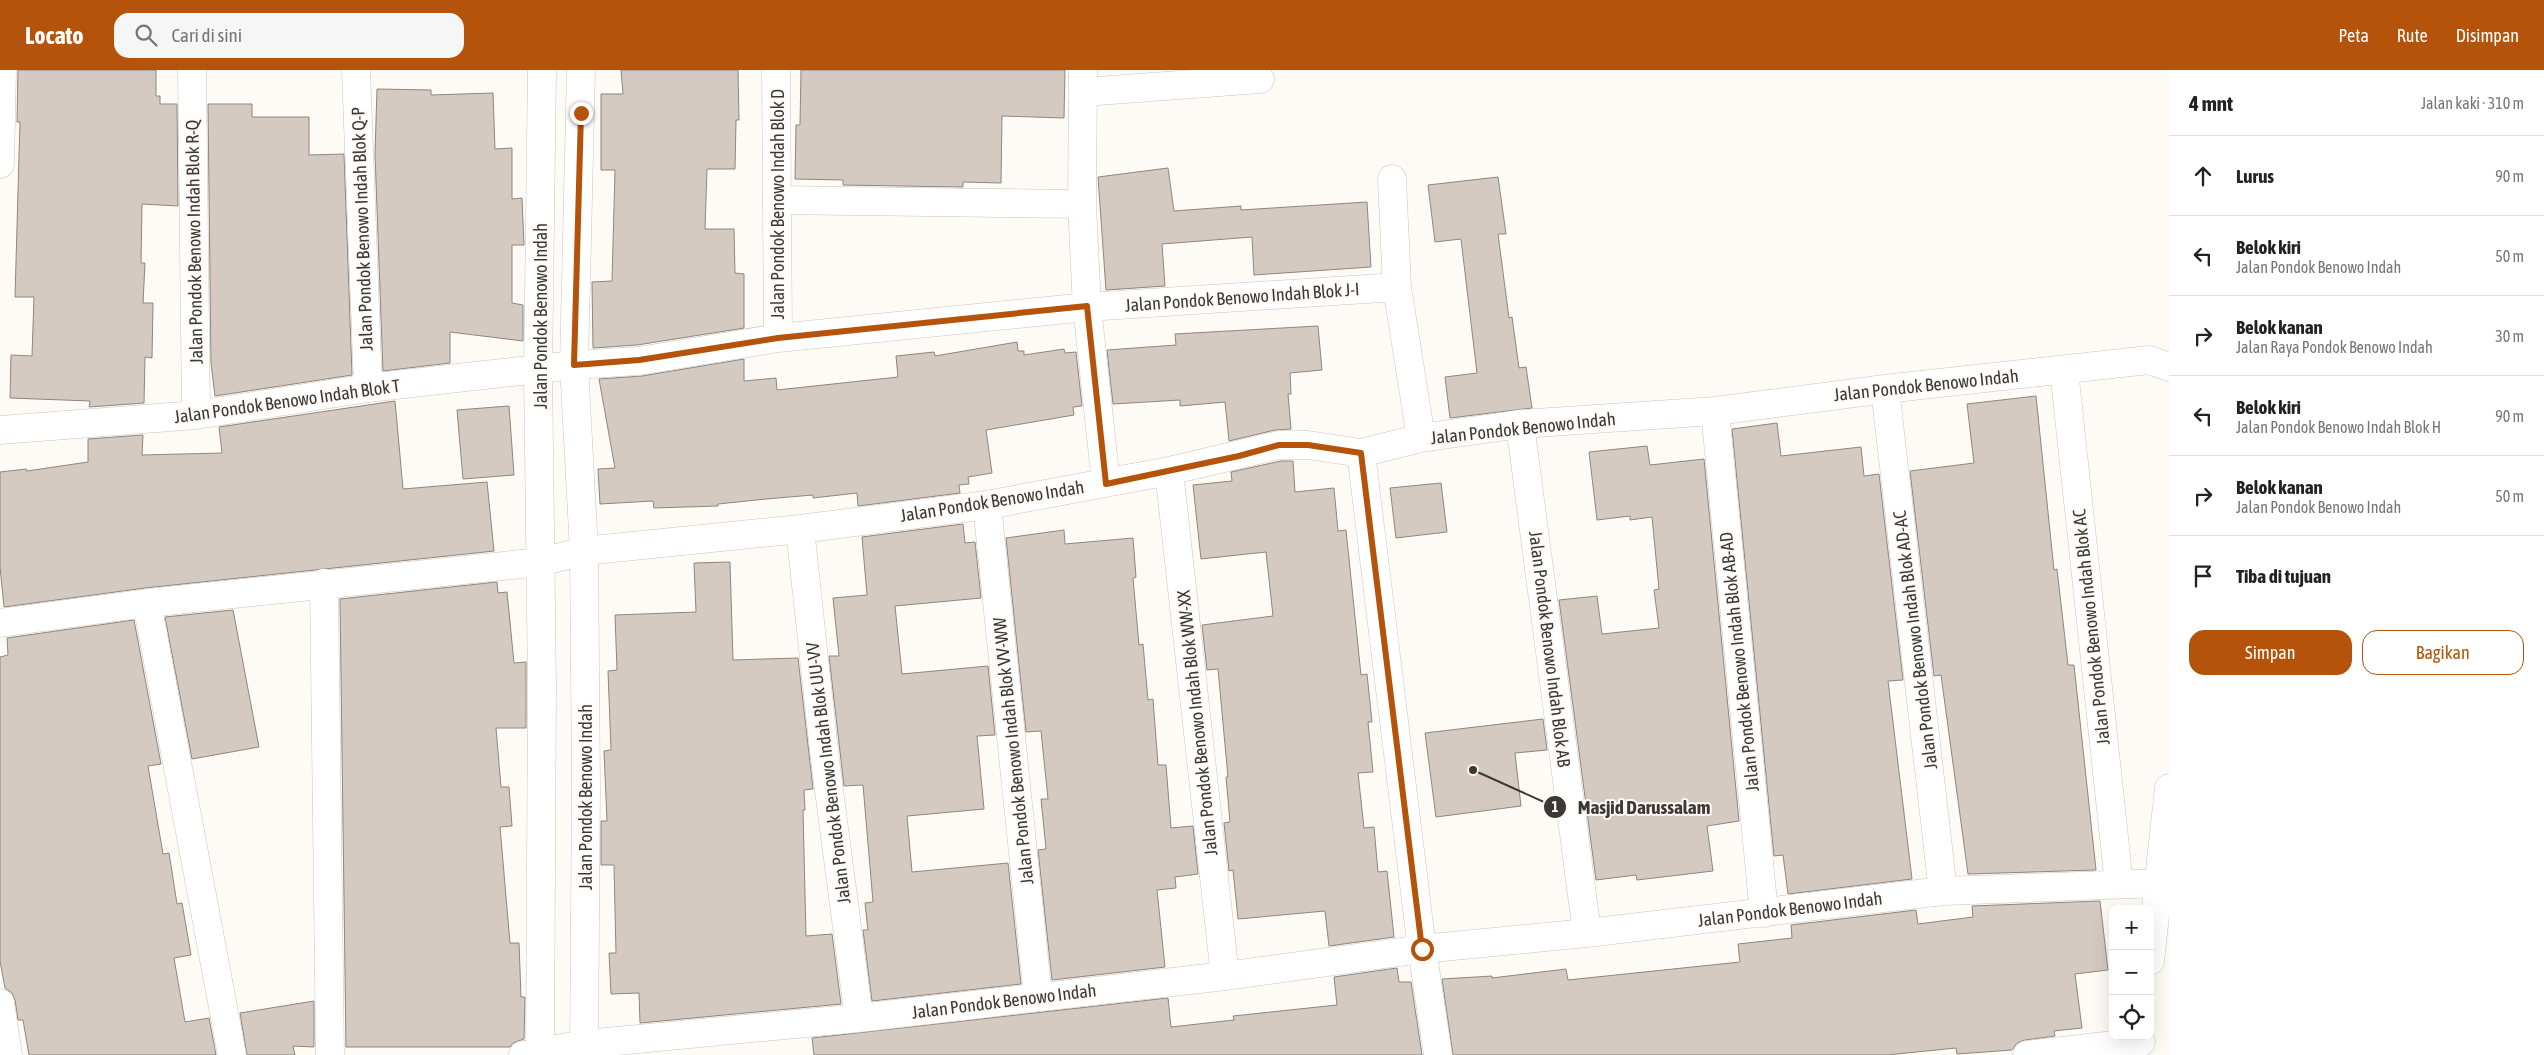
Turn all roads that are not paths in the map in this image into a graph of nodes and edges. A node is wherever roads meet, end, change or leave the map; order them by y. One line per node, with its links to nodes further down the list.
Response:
1 (2, 70): 9 (street)
2 (192, 70): 23 (street, Jalan Pondok Benowo Indah Blok R-Q)
3 (356, 70): 20 (street, Jalan Pondok Benowo Indah Blok Q-P)
4 (542, 70): 19 (street, Jalan Pondok Benowo Indah)
5 (581, 70): 16 (street, Jalan Pondok Benowo Indah)
6 (776, 70): 11 (street, Jalan Pondok Benowo Indah Blok D)
7 (1260, 79): 8 (street)
8 (1083, 81): 12 (street)
9 (0, 164)
10 (1392, 179): 13 (street)
11 (778, 200): 12 (street); 15 (street, Jalan Pondok Benowo Indah Blok D)
12 (1082, 204): 14 (street)
13 (1397, 288): 14 (street, Jalan Pondok Benowo Indah Blok J-I); 26 (street)
14 (1087, 306): 15 (street, Jalan Pondok Benowo Indah Blok J-I); 29 (street)
15 (778, 338): 16 (street, Jalan Pondok Benowo Indah Blok T)
16 (574, 365): 19 (street, Jalan Pondok Benowo Indah Blok T); 32 (street, Jalan Pondok Benowo Indah)
17 (2169, 367): 18 (street, Jalan Pondok Benowo Indah)
18 (2064, 370): 21 (street, Jalan Pondok Benowo Indah); 39 (street, Jalan Pondok Benowo Indah Blok AC)
19 (538, 371): 20 (street, Jalan Pondok Benowo Indah Blok T); 33 (street, Jalan Pondok Benowo Indah)
20 (368, 388): 23 (street, Jalan Pondok Benowo Indah Blok T)
21 (1886, 389): 22 (street, Jalan Pondok Benowo Indah); 40 (street, Jalan Pondok Benowo Indah Blok AD-AC)
22 (1715, 411): 24 (street, Jalan Pondok Benowo Indah); 41 (street, Jalan Pondok Benowo Indah Blok AB-AD)
23 (196, 415): 25 (street, Jalan Pondok Benowo Indah Blok T)
24 (1520, 424): 26 (street, Jalan Pondok Benowo Indah); 42 (street, Jalan Pondok Benowo Indah Blok AB)
25 (0, 430)
26 (1421, 438): 27 (street, Jalan Pondok Benowo Indah)
27 (1361, 453): 28 (street, Jalan Pondok Benowo Indah); 43 (street)
28 (1169, 471): 29 (street, Jalan Pondok Benowo Indah); 45 (street, Jalan Pondok Benowo Indah Blok WW-XX)
29 (1106, 484): 30 (street, Jalan Pondok Benowo Indah)
30 (987, 505): 31 (street, Jalan Pondok Benowo Indah); 46 (street, Jalan Pondok Benowo Indah Blok VV-WW)
31 (800, 529): 32 (street, Jalan Pondok Benowo Indah); 48 (street, Jalan Pondok Benowo Indah Blok UU-VV)
32 (584, 551): 33 (street, Jalan Pondok Benowo Indah); 50 (street, Jalan Pondok Benowo Indah)
33 (541, 562): 34 (street); 51 (street, Jalan Pondok Benowo Indah)
34 (324, 583): 35 (street); 54 (street)
35 (147, 602): 36 (street); 53 (street)
36 (0, 623)
37 (2169, 788): 38 (street)
38 (2160, 883): 39 (street, Jalan Pondok Benowo Indah); 44 (street)
39 (2119, 884): 40 (street, Jalan Pondok Benowo Indah)
40 (1943, 891): 41 (street, Jalan Pondok Benowo Indah)
41 (1764, 913): 42 (street, Jalan Pondok Benowo Indah)
42 (1587, 933): 43 (street, Jalan Pondok Benowo Indah)
43 (1422, 949): 45 (street, Jalan Pondok Benowo Indah); 55 (street)
44 (2151, 950)
45 (1226, 976): 46 (street, Jalan Pondok Benowo Indah)
46 (1038, 997): 48 (street, Jalan Pondok Benowo Indah)
47 (0, 1003): 52 (street)
48 (859, 1018): 50 (street, Jalan Pondok Benowo Indah)
49 (2140, 1044): 56 (street)
50 (585, 1049): 51 (street, Jalan Pondok Benowo Indah)
51 (535, 1054)
52 (8, 1055)
53 (232, 1055)
54 (330, 1055)
55 (1438, 1055)
56 (2027, 1055)

